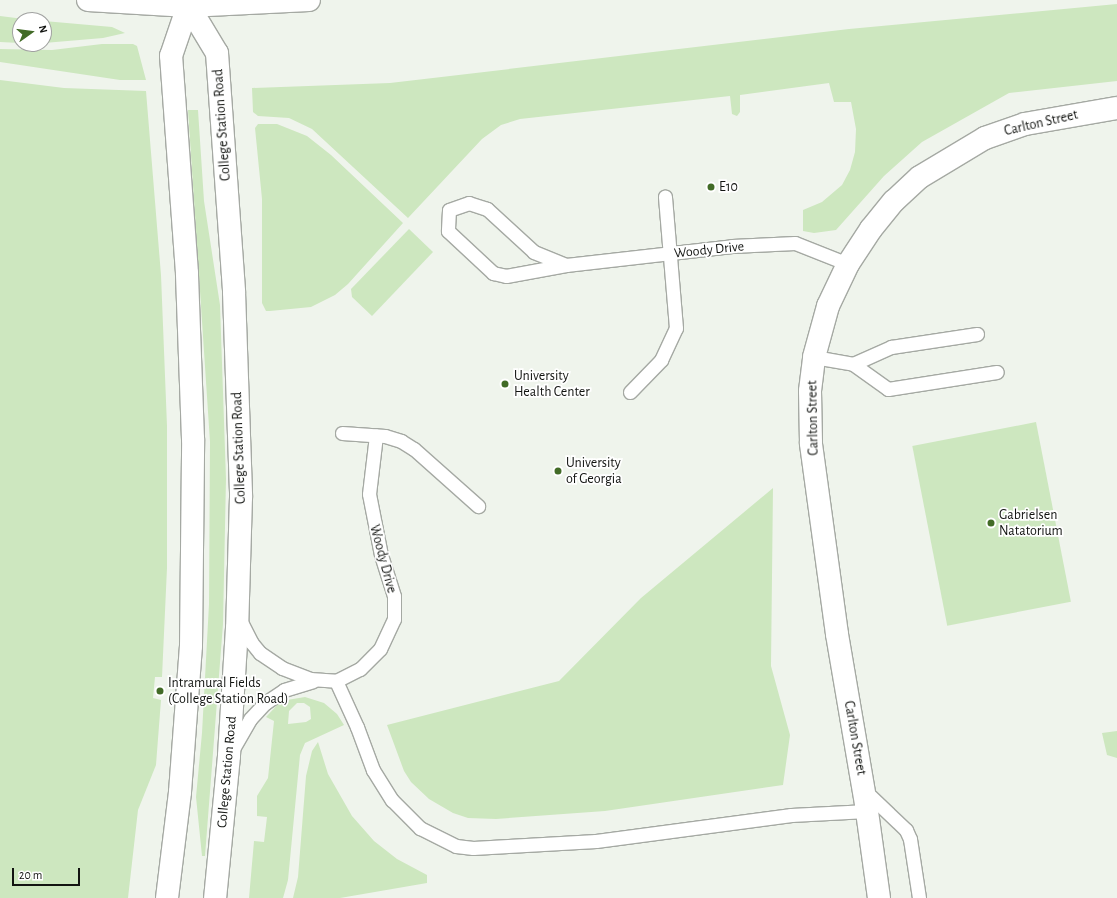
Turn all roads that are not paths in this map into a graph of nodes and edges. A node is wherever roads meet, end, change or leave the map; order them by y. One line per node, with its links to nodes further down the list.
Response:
1 (88, 0): 3 (main road)
2 (309, 0): 3 (main road)
3 (186, 3): 17 (main road, College Station Road); 23 (main road)
4 (1117, 108): 7 (main road, Carlton Street)
5 (665, 196): 6 (lane)
6 (672, 254): 7 (lane, Woody Drive); 8 (lane, Woody Drive); 13 (lane)
7 (848, 264): 10 (main road, Carlton Street)
8 (566, 265): 8 (lane, Woody Drive)
9 (977, 334): 11 (lane)
10 (814, 356): 11 (lane); 21 (main road, Carlton Street)
11 (852, 364): 12 (lane)
12 (998, 372)
13 (630, 392)
14 (342, 433): 15 (lane)
15 (376, 435): 16 (lane); 19 (lane, Woody Drive)
16 (478, 506)
17 (238, 613): 18 (lane); 20 (main road, College Station Road)
18 (315, 680): 19 (lane); 20 (lane)
19 (336, 681): 22 (lane)
20 (230, 756): 24 (main road, College Station Road)
21 (864, 790): 22 (main road, Carlton Street); 26 (lane)
22 (867, 811): 25 (main road, Carlton Street)
23 (167, 897)
24 (215, 898)
25 (879, 898)
26 (919, 898)

